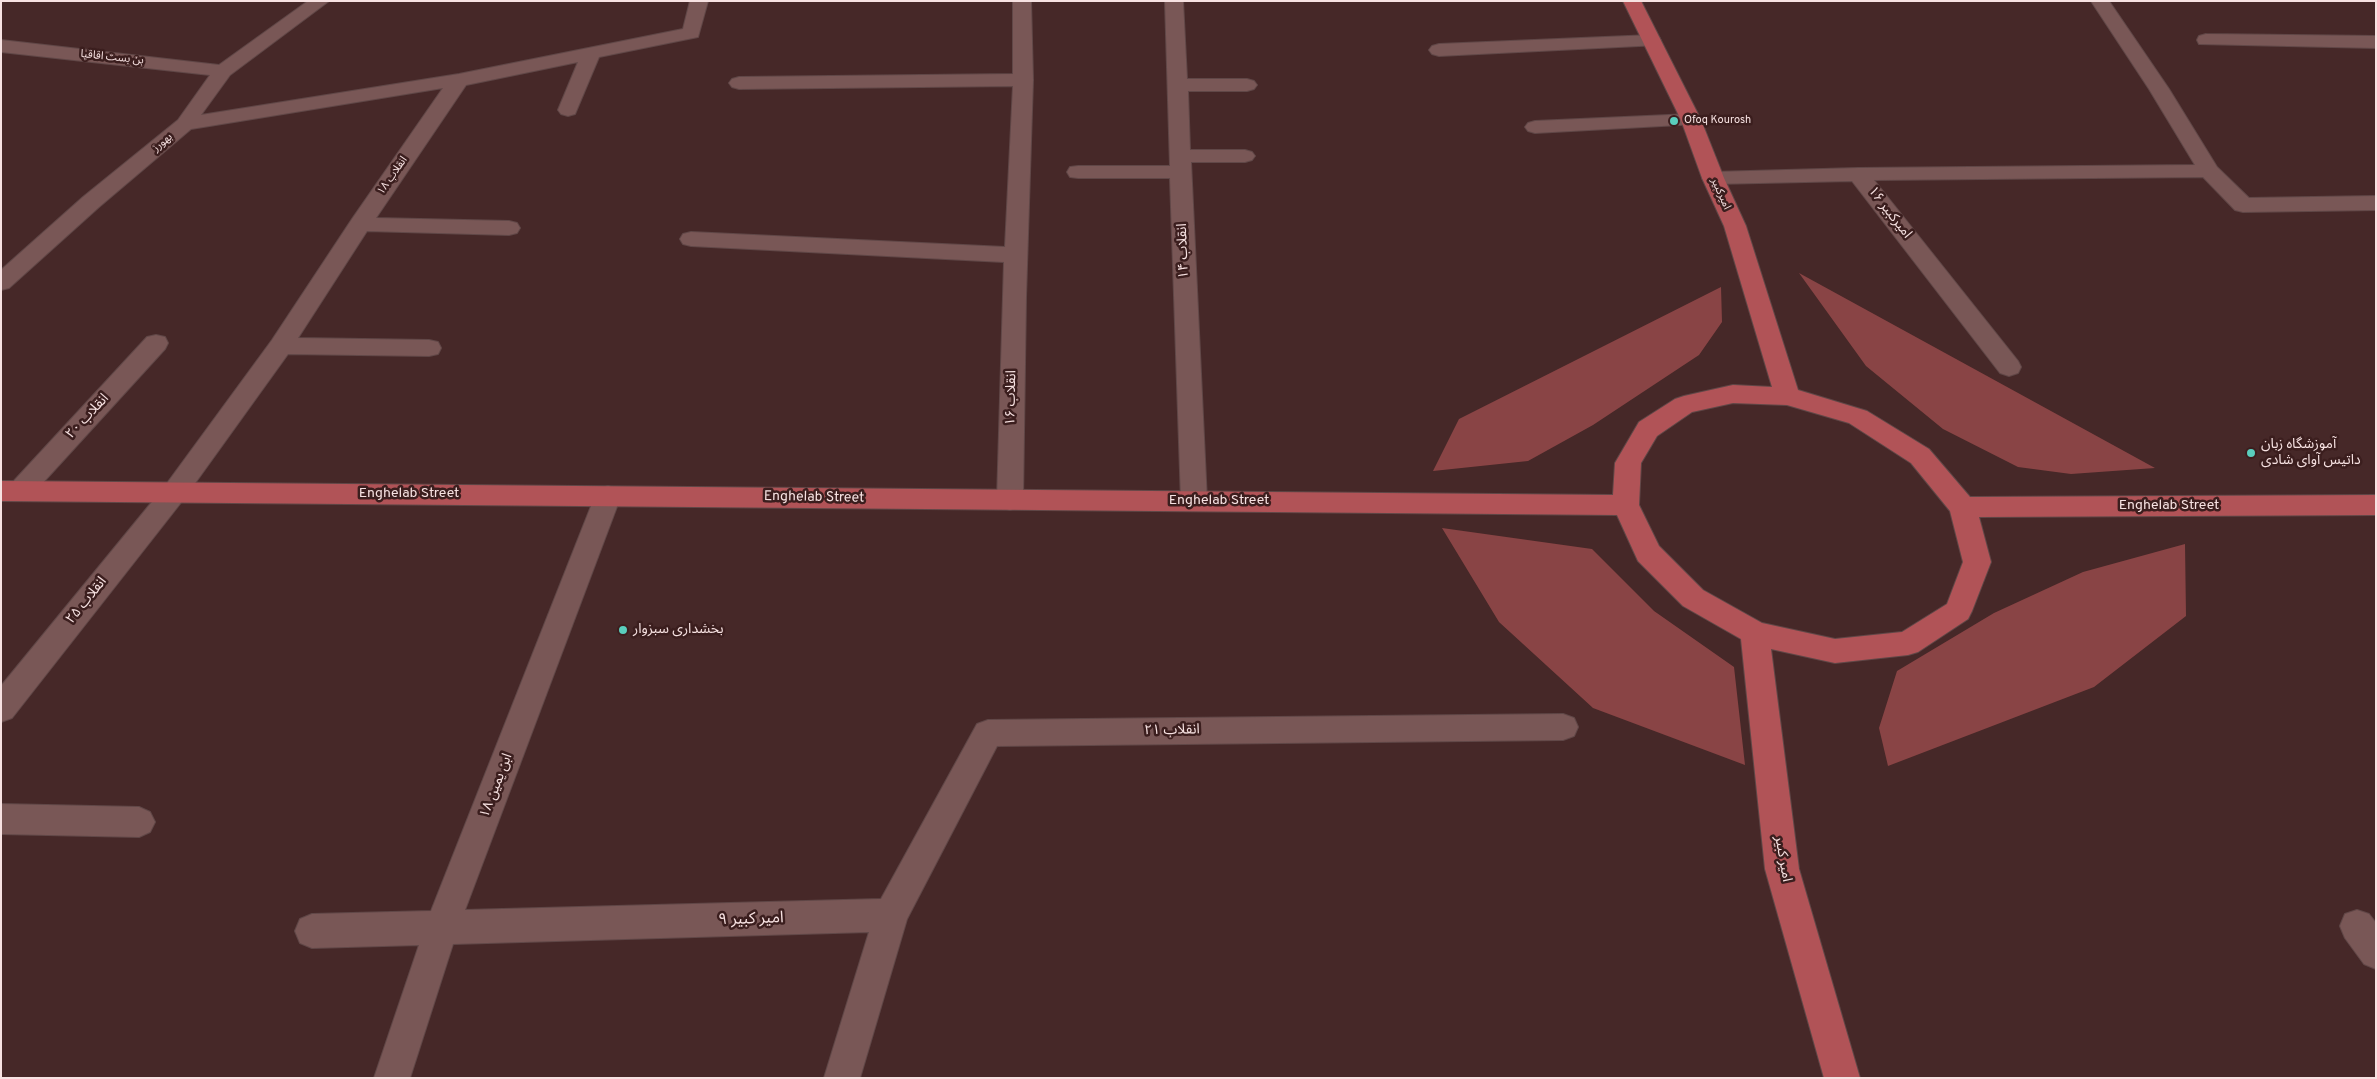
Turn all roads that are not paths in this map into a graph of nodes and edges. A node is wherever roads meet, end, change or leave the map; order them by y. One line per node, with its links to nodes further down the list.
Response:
1 (320, 1): 13 (street, بهورز)
2 (699, 1): 12 (street)
3 (1022, 1): 15 (street, انقلاب ۱۶)
4 (1174, 1): 17 (street, انقلاب ۱۴)
5 (1632, 1): 8 (main road, امیرکبیر)
6 (2100, 1): 25 (street)
7 (2206, 40): 9 (street)
8 (1652, 42): 11 (street); 20 (main road, امیرکبیر)
9 (2376, 42)
10 (1, 46): 13 (street, بن بست اقاقیا)
11 (1439, 50)
12 (591, 53): 14 (street); 19 (street)
13 (224, 71): 21 (street, بهورز)
14 (459, 80): 21 (street); 30 (street, انقلاب ۱۸)
15 (1023, 80): 16 (street); 33 (street, انقلاب ۱۶)
16 (739, 82)
17 (1177, 85): 18 (street); 24 (street, انقلاب ۱۴)
18 (1247, 85)
19 (568, 110)
20 (1691, 120): 22 (street); 28 (main road, امیرکبیر)
21 (185, 124): 34 (street, بهورز)
22 (1535, 127)
23 (1245, 156): 24 (street)
24 (1180, 164): 26 (street); 44 (street, انقلاب ۱۴)
25 (2209, 171): 27 (street); 29 (street)
26 (1078, 172)
27 (1858, 174): 28 (street, امیرکبیر ۱۶); 38 (street, امیرکبیر ۱۶)
28 (1713, 178): 39 (main road, امیرکبیر)
29 (2376, 203)
30 (360, 224): 31 (street); 36 (street, انقلاب ۱۸)
31 (509, 228)
32 (691, 239): 33 (street)
33 (1015, 255): 43 (street, انقلاب ۱۶)
34 (1, 283)
35 (156, 343): 40 (street, انقلاب ۲۰)
36 (282, 346): 37 (street); 41 (street, انقلاب ۱۸)
37 (429, 348)
38 (2010, 367)
39 (1787, 396): 45 (main road); 47 (main road)
40 (11, 491): 41 (main road, Enghelab Street)
41 (174, 493): 42 (main road, Enghelab Street); 49 (street, انقلاب ۲۵)
42 (608, 496): 43 (main road, Enghelab Street); 54 (street, ابن یمین ۱۸)
43 (1010, 500): 44 (main road, Enghelab Street)
44 (1194, 501): 45 (main road, Enghelab Street)
45 (1626, 505): 48 (main road)
46 (2376, 505): 47 (main road, Enghelab Street)
47 (1963, 507): 48 (main road)
48 (1756, 633): 58 (main road, امیر کبیر)
49 (1, 709)
50 (1563, 727): 53 (street, انقلاب ۲۱)
51 (1, 819): 52 (street)
52 (139, 822)
53 (891, 916): 54 (street, امیر کبیر ۹); 57 (street)
54 (442, 929): 55 (street, امیر کبیر ۹); 56 (street, ابن یمین ۱۸)
55 (312, 931)
56 (392, 1078)
57 (842, 1078)
58 (1842, 1078)

